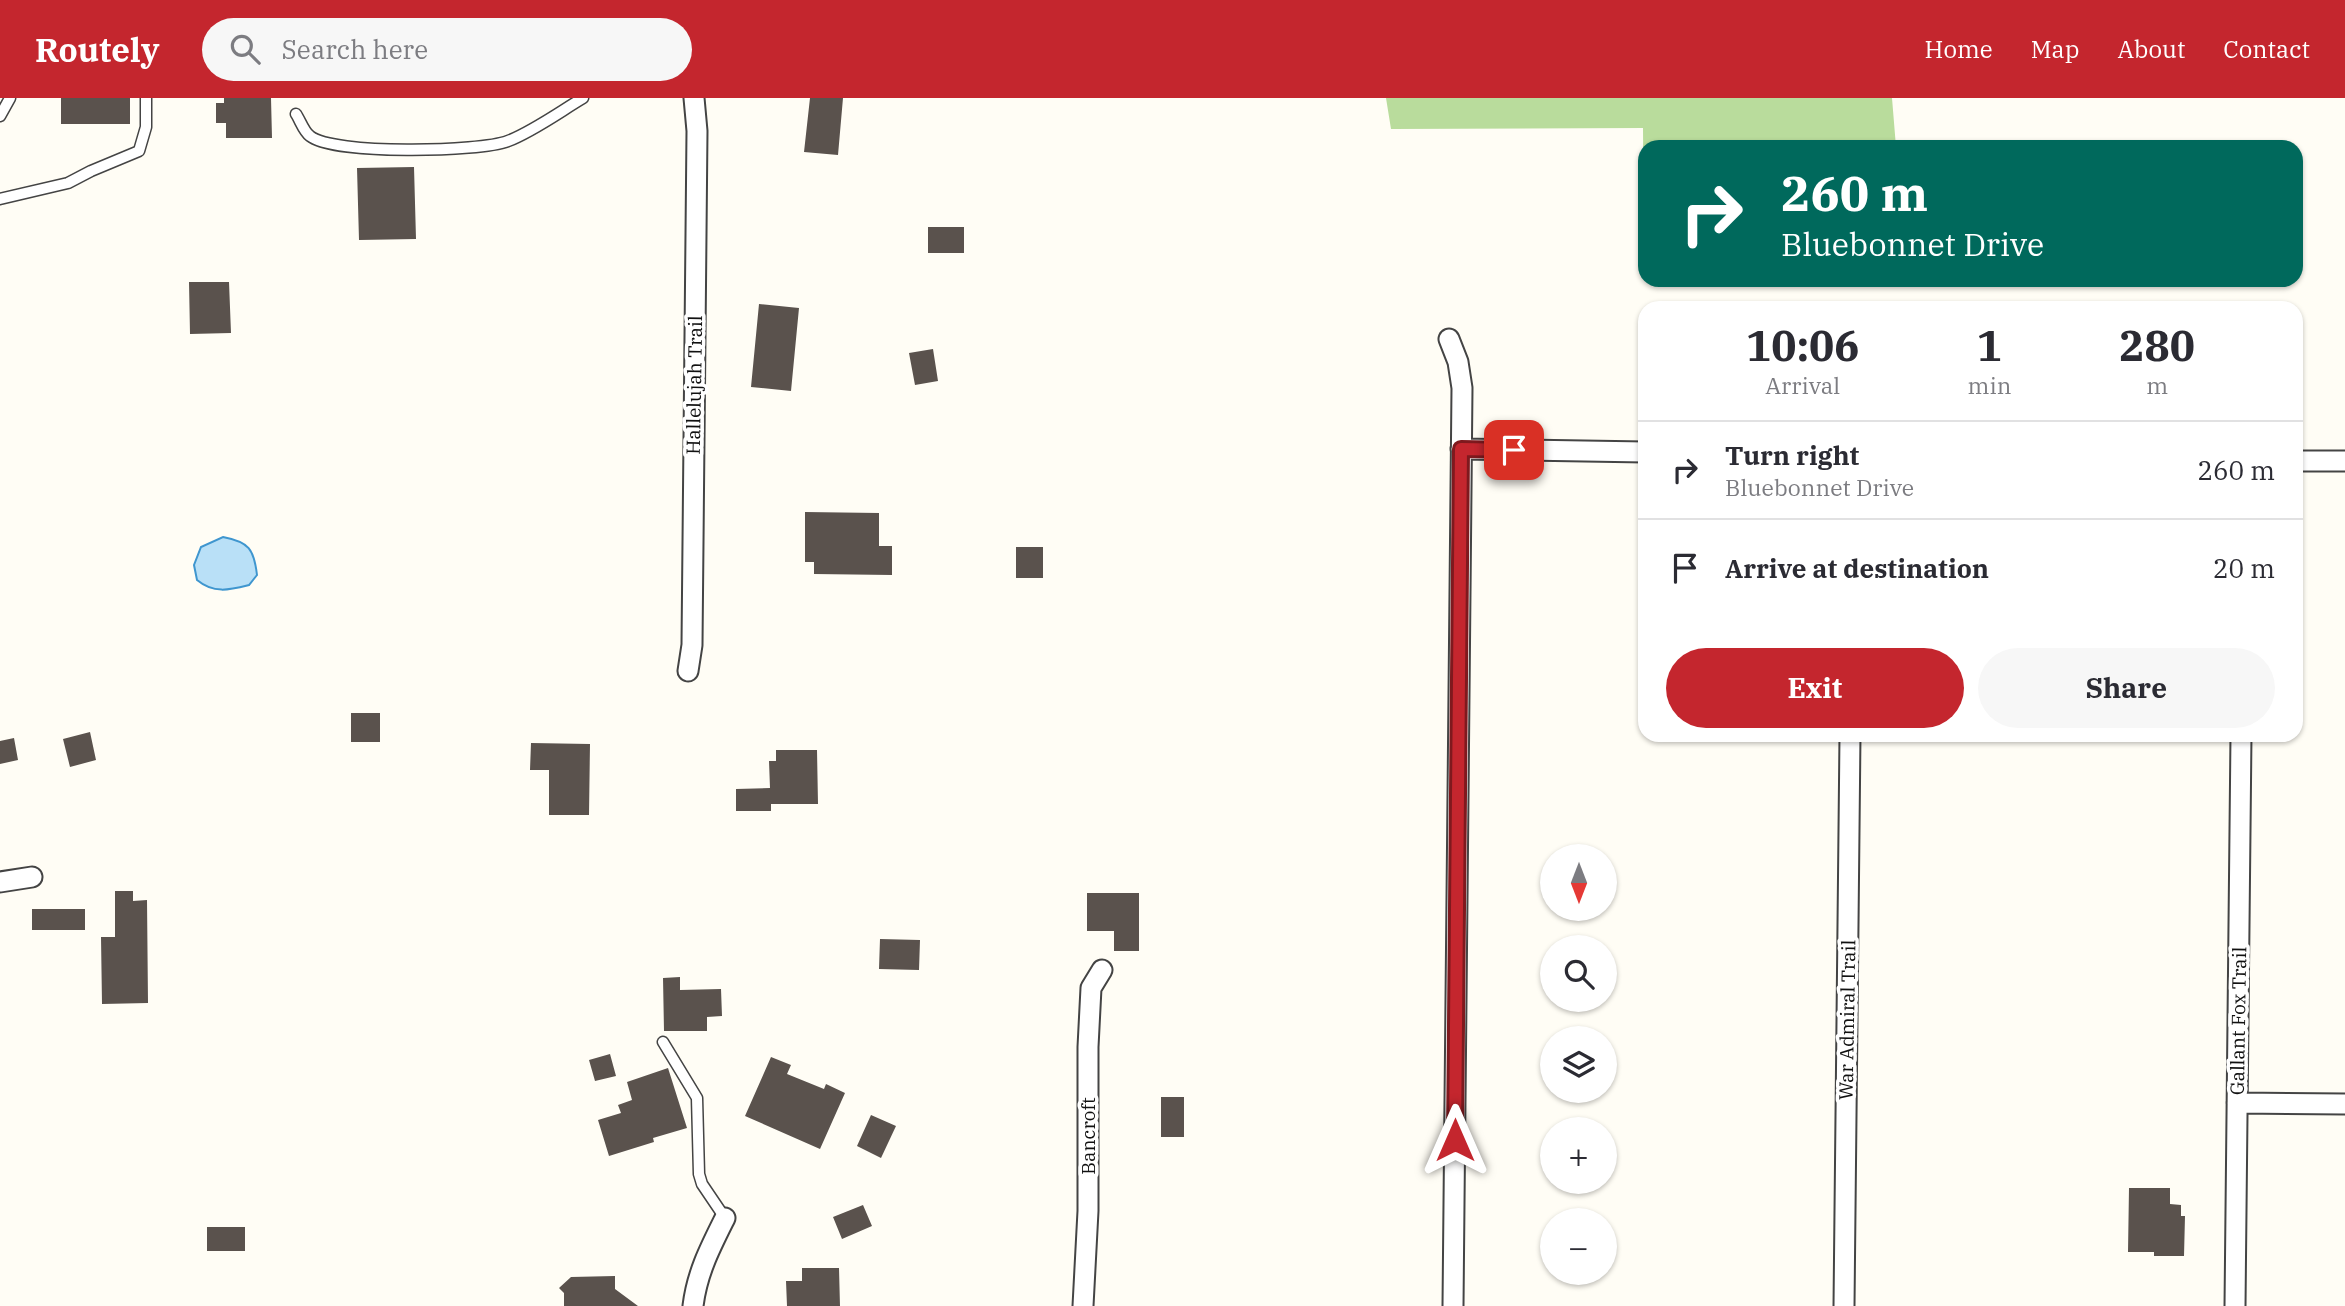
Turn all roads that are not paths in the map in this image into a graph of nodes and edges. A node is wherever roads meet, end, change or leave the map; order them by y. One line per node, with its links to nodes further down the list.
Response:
1 (10, 98): 6 (lane)
2 (146, 98): 7 (lane)
3 (583, 98): 5 (lane)
4 (694, 98): 13 (street, Hallelujah Trail)
5 (296, 114)
6 (0, 116)
7 (0, 199)
8 (1449, 340): 9 (street)
9 (1461, 449): 10 (street); 25 (street)
10 (1638, 452)
11 (2303, 461): 12 (street)
12 (2345, 461)
13 (688, 671)
14 (1850, 742): 26 (street, War Admiral Trail)
15 (2242, 742): 20 (street, Gallant Fox Trail)
16 (32, 877): 17 (street)
17 (0, 882)
18 (1102, 970): 24 (street, Bancroft)
19 (663, 1042): 22 (lane)
20 (2237, 1102): 21 (street); 27 (street, Gallant Fox Trail)
21 (2345, 1104)
22 (725, 1218): 23 (street)
23 (693, 1306)
24 (1083, 1306)
25 (1453, 1306)
26 (1844, 1306)
27 (2235, 1306)

